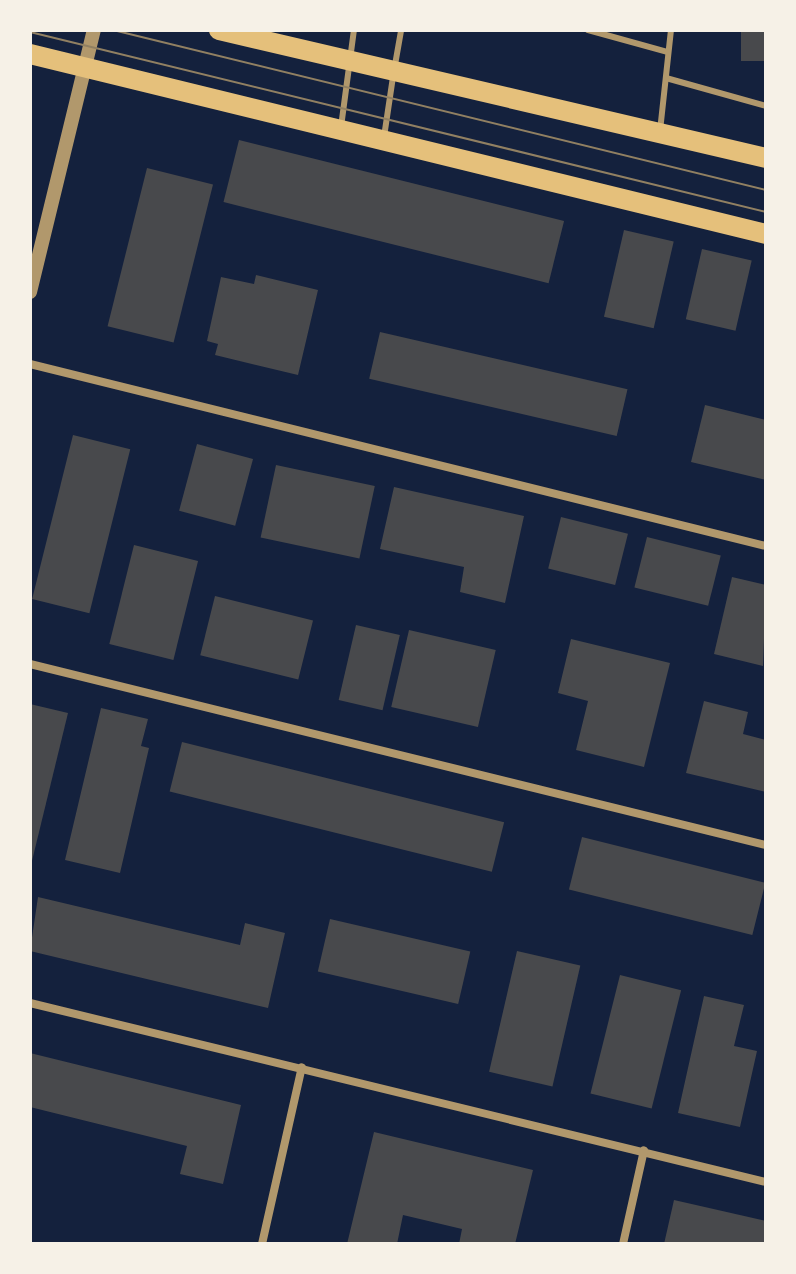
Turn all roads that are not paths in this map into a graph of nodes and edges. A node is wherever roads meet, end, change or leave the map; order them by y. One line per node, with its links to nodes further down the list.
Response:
1 (94, 30): 10 (street)
2 (219, 30): 9 (main road)
3 (354, 30): 9 (lane)
4 (401, 30): 11 (lane)
5 (588, 30): 7 (lane)
6 (671, 30): 7 (lane)
7 (668, 52): 12 (lane)
8 (30, 54): 10 (main road)
9 (350, 60): 11 (main road); 14 (lane)
10 (85, 68): 14 (main road); 19 (street)
11 (394, 70): 15 (main road); 16 (lane)
12 (666, 78): 13 (lane); 15 (lane)
13 (766, 106)
14 (340, 130): 16 (main road)
15 (660, 131): 17 (main road)
16 (384, 140): 18 (main road)
17 (766, 158)
18 (766, 234)
19 (30, 292)
20 (30, 364): 21 (street)
21 (766, 546)
22 (30, 664): 23 (street)
23 (766, 845)
24 (30, 1003): 25 (street)
25 (302, 1067): 26 (street); 28 (street)
26 (644, 1150): 27 (street); 29 (street)
27 (766, 1182)
28 (262, 1244)
29 (623, 1244)

